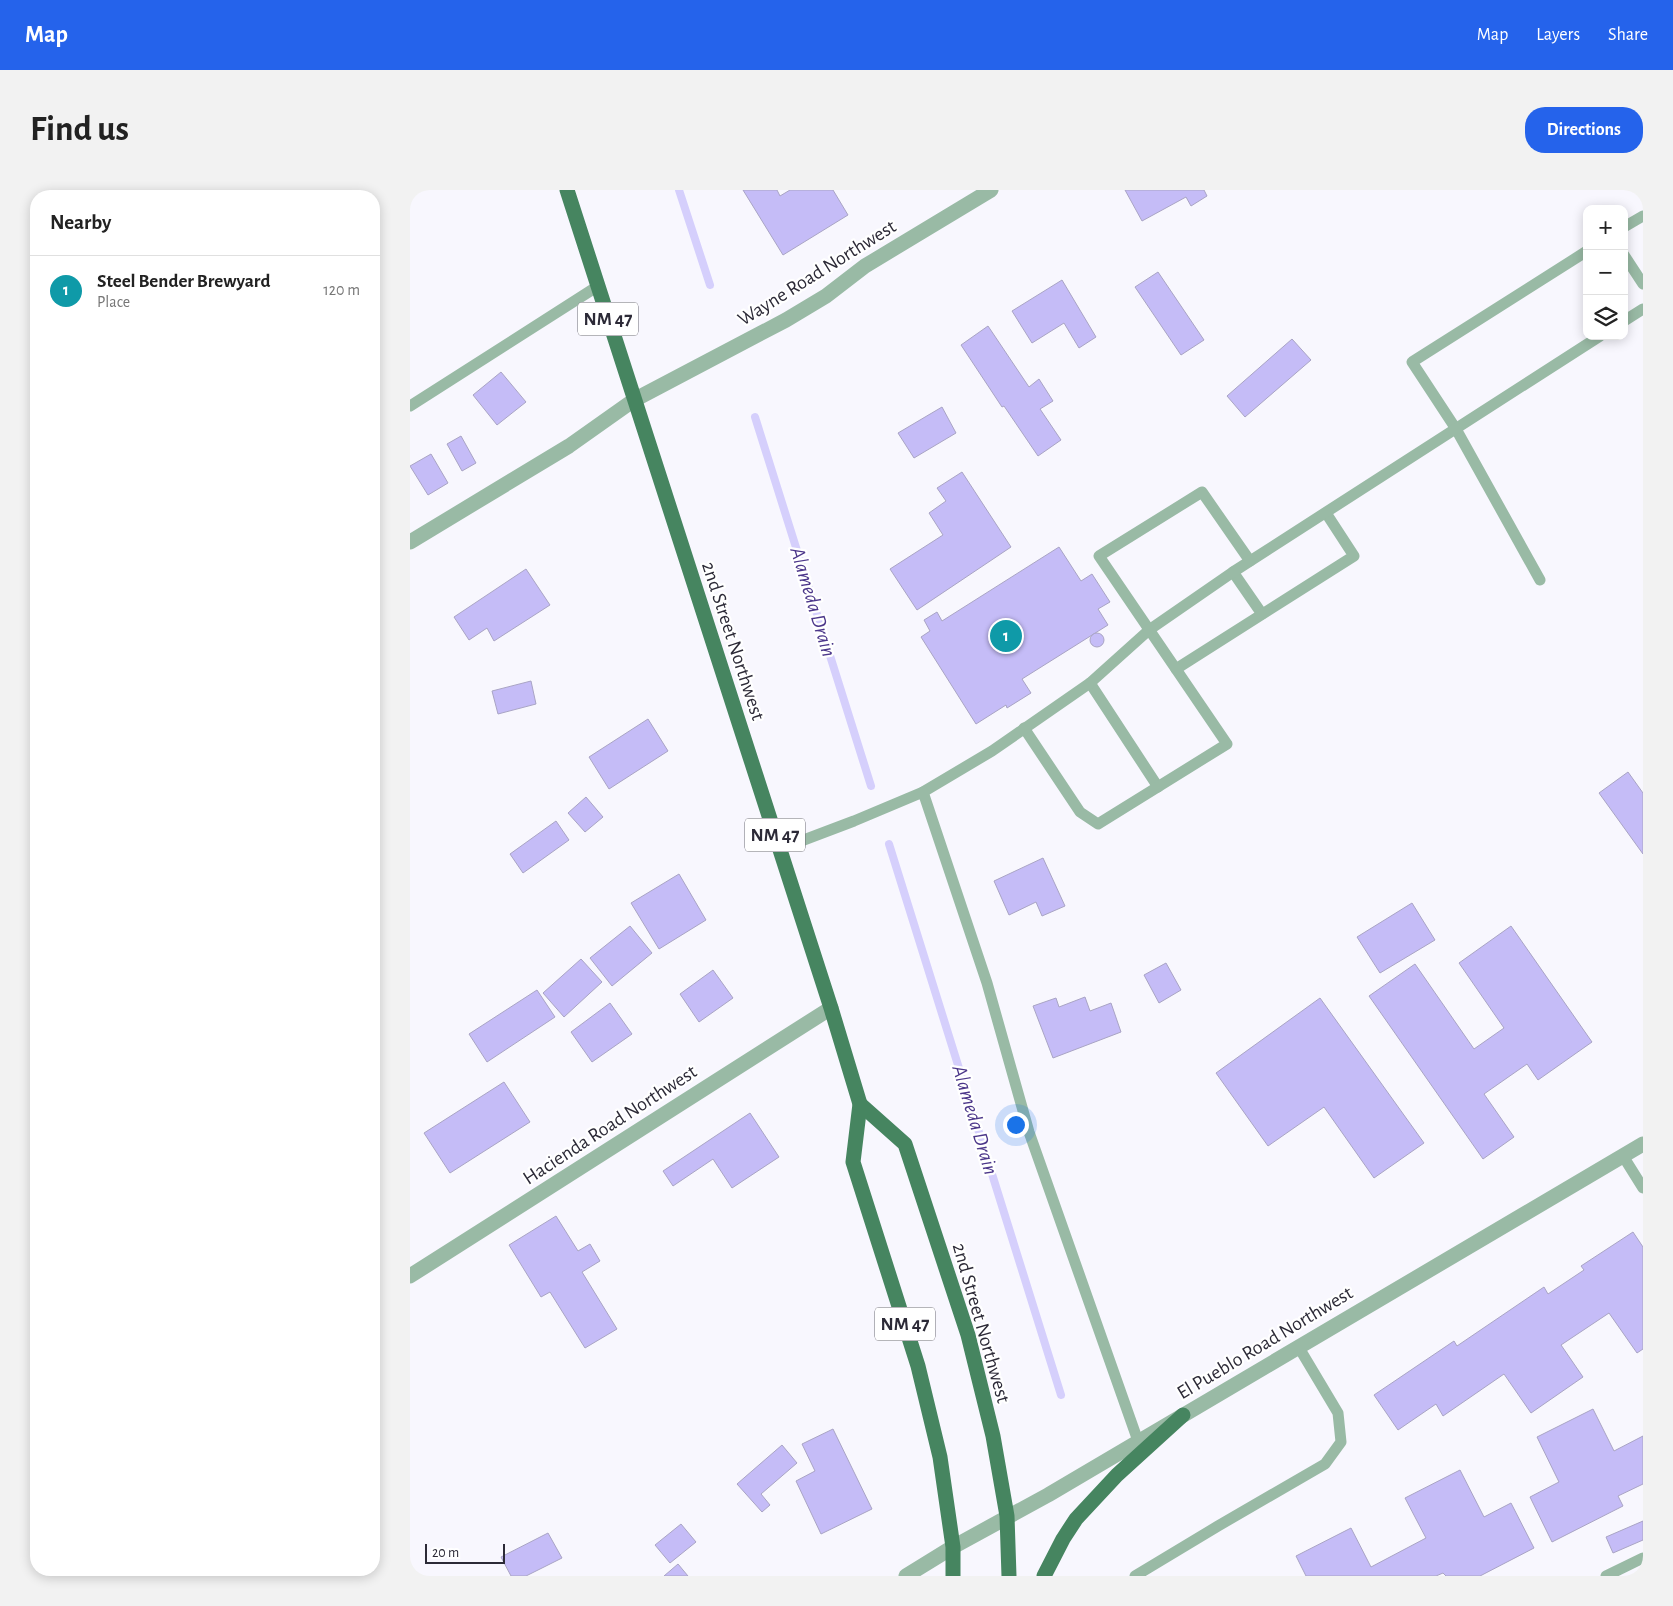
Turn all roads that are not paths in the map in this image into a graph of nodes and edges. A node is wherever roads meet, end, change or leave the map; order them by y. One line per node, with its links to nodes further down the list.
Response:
1 (567, 190): 8 (main road, 2nd Street Northwest / NM 47)
2 (991, 190): 12 (street, Wayne Road Northwest)
3 (1643, 216): 4 (lane)
4 (1628, 225)
5 (1583, 254): 14 (lane)
6 (1628, 261): 7 (lane)
7 (1643, 284)
8 (598, 286): 12 (main road, 2nd Street Northwest / NM 47); 13 (lane)
9 (1643, 308): 10 (lane)
10 (1628, 318)
11 (1594, 340): 14 (lane)
12 (634, 400): 16 (street, Wayne Road Northwest); 27 (main road, 2nd Street Northwest / NM 47)
13 (410, 406)
14 (1456, 429): 15 (lane); 19 (lane)
15 (1326, 513): 17 (lane); 20 (lane)
16 (410, 542)
17 (1250, 562): 18 (lane); 21 (lane)
18 (1233, 572): 20 (lane); 21 (lane)
19 (1540, 580)
20 (1262, 614): 22 (lane)
21 (1149, 630): 22 (lane); 23 (lane)
22 (1176, 669): 25 (lane)
23 (1090, 683): 24 (lane); 25 (lane)
24 (1024, 728): 25 (lane); 26 (lane)
25 (1158, 787)
26 (923, 792): 27 (lane); 36 (lane)
27 (780, 849): 28 (main road, 2nd Street Northwest / NM 47)
28 (831, 1008): 29 (main road, 2nd Street Northwest / NM 47); 33 (street, Hacienda Road Northwest)
29 (860, 1104): 37 (main road, 2nd Street Northwest / NM 47); 38 (main road, 2nd Street Northwest / NM 47)
30 (1643, 1144): 31 (street, El Pueblo Road Northwest)
31 (1623, 1156): 32 (lane); 34 (street, El Pueblo Road Northwest)
32 (1643, 1188)
33 (410, 1276)
34 (1298, 1346): 35 (street, El Pueblo Road Northwest); 44 (lane)
35 (1183, 1415): 36 (street, El Pueblo Road Northwest); 43 (main road)
36 (1138, 1441): 37 (street, El Pueblo Road Northwest)
37 (1007, 1516): 38 (street, El Pueblo Road Northwest); 42 (main road, 2nd Street Northwest / NM 47)
38 (953, 1547): 40 (street, El Pueblo Road Northwest); 41 (main road, 2nd Street Northwest / NM 47)
39 (1643, 1558): 45 (lane)
40 (906, 1576)
41 (953, 1576)
42 (1010, 1576)
43 (1044, 1576)
44 (1135, 1576)
45 (1606, 1576)

